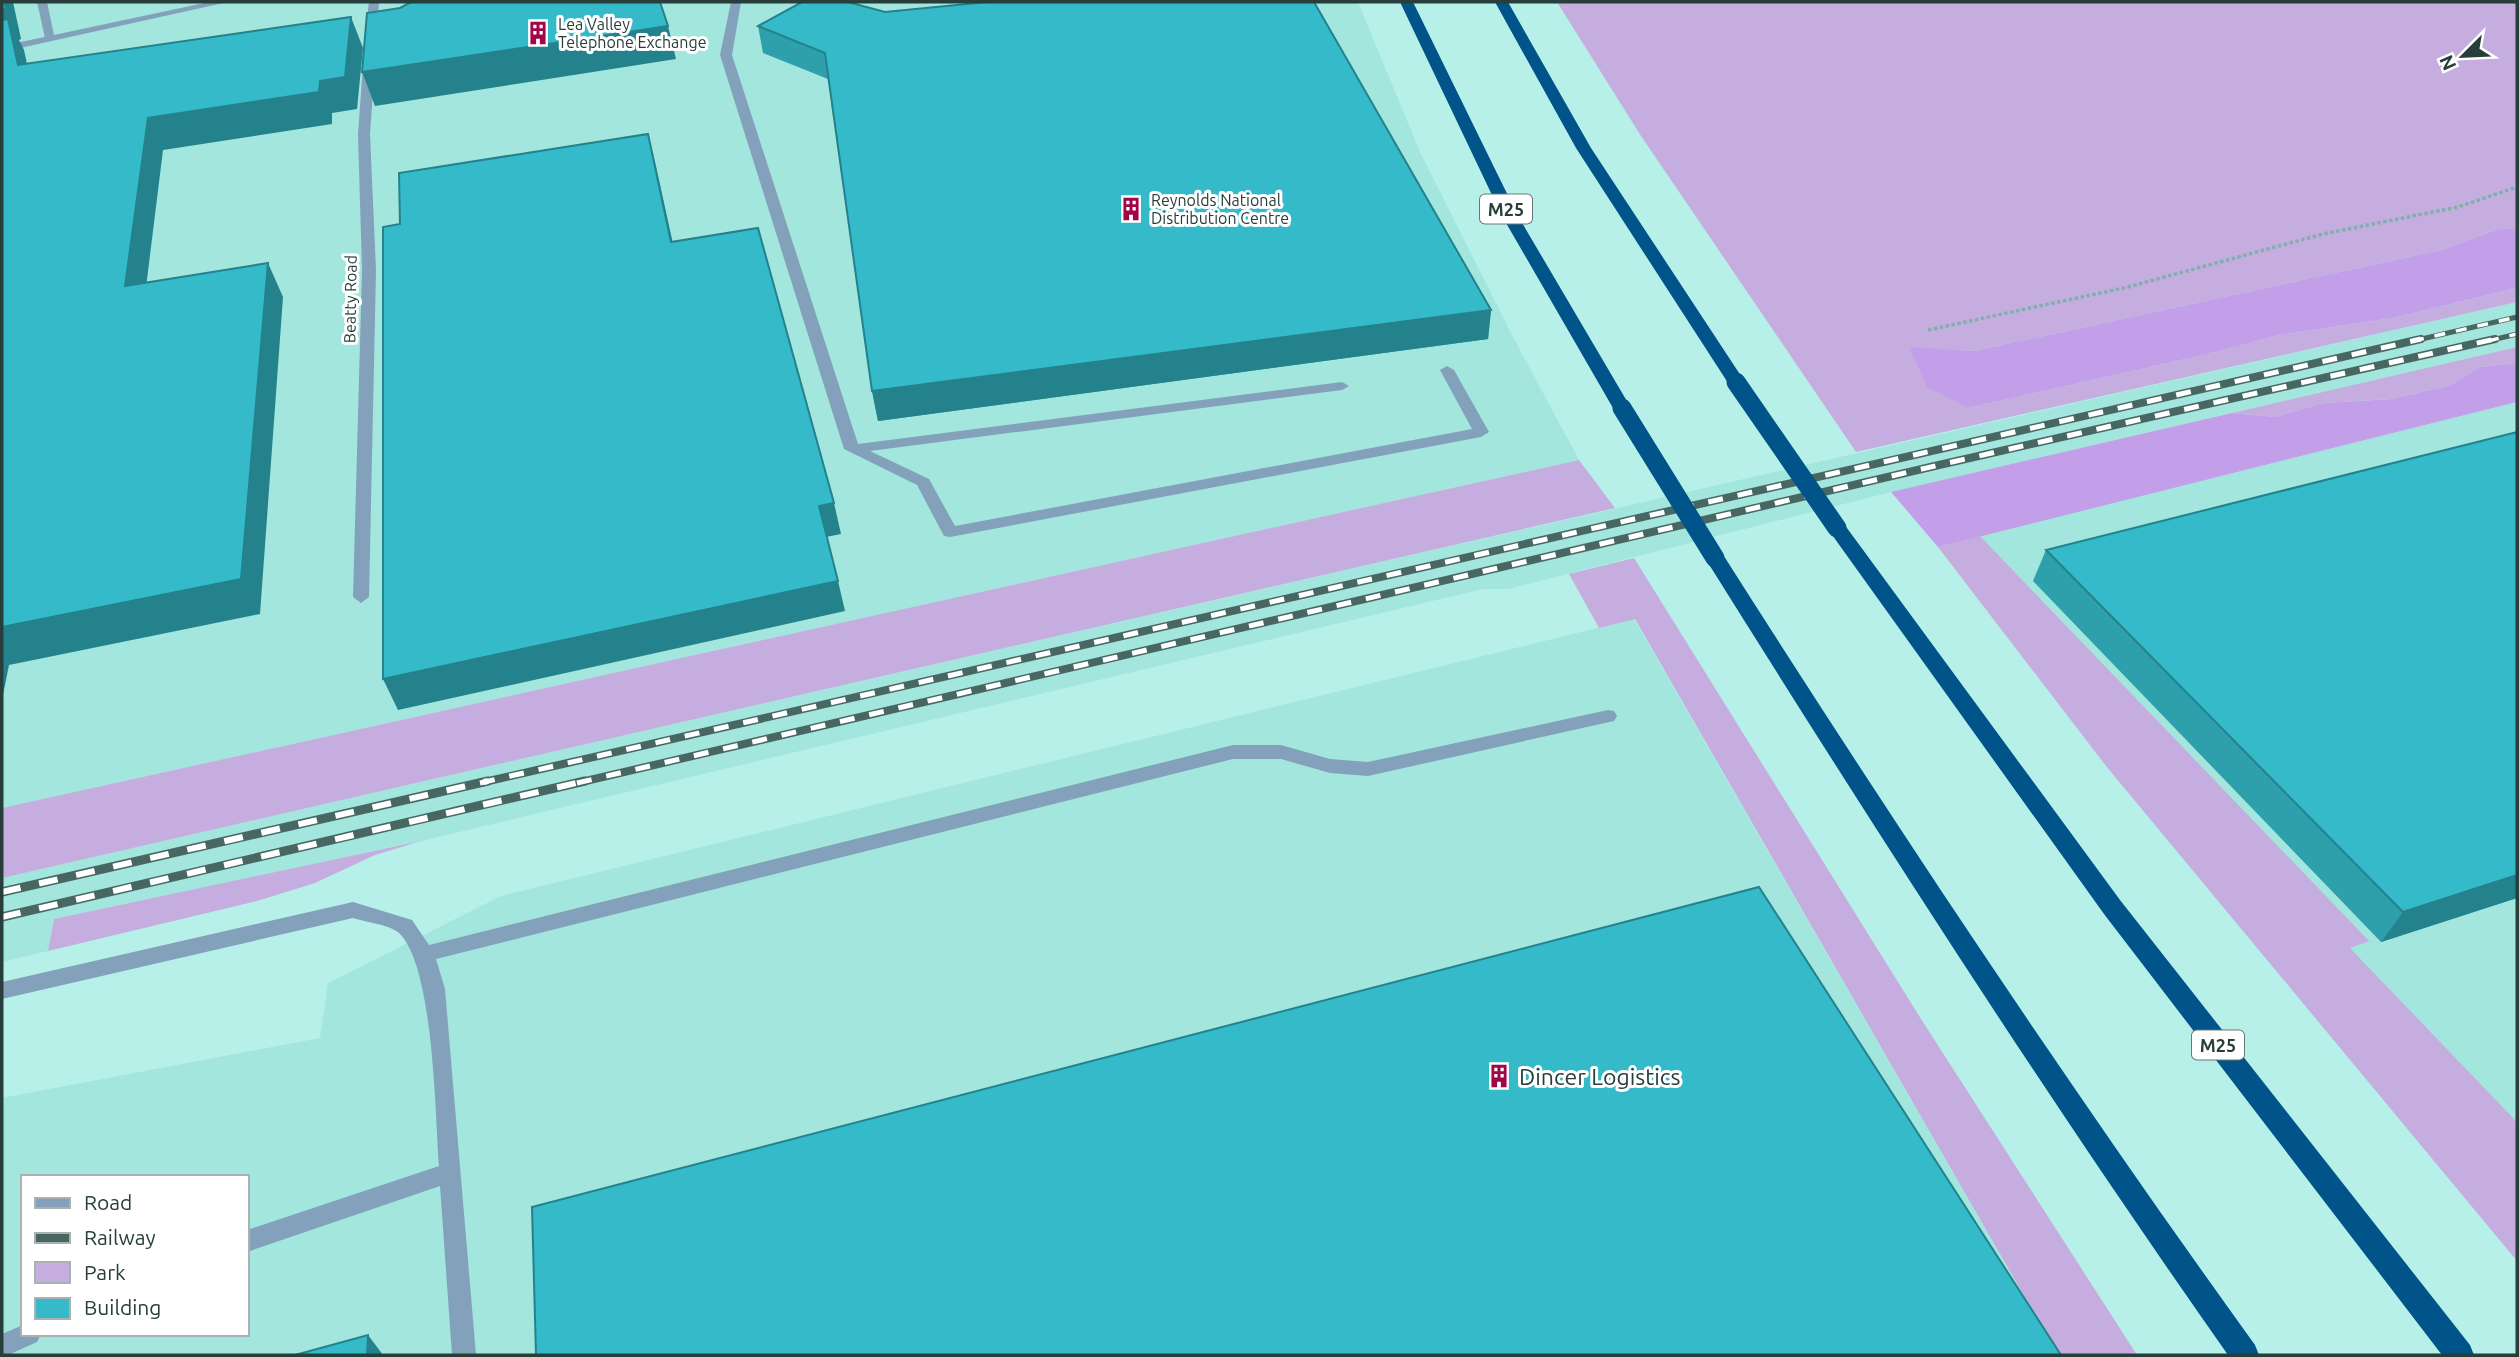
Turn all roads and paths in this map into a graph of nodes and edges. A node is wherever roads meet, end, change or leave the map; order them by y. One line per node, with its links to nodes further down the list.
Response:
1 (42, 2): 7 (street)
2 (223, 2): 7 (street)
3 (374, 2): 14 (street, Beatty Road)
4 (736, 2): 13 (street)
5 (1406, 2): 23 (highway, M25, bridge)
6 (1501, 2): 24 (highway, M25, bridge)
7 (51, 38): 8 (street)
8 (2, 49)
9 (2517, 187): 10 (path)
10 (1928, 330)
11 (1447, 370): 13 (street)
12 (1342, 386): 13 (street)
13 (852, 449)
14 (361, 597)
15 (1608, 716): 16 (street)
16 (425, 954): 17 (street); 18 (street)
17 (2, 991)
18 (451, 1171): 19 (street); 22 (street)
19 (248, 1241)
20 (24, 1336): 21 (street)
21 (2, 1346)
22 (464, 1355)
23 (2245, 1355)
24 (2460, 1355)

